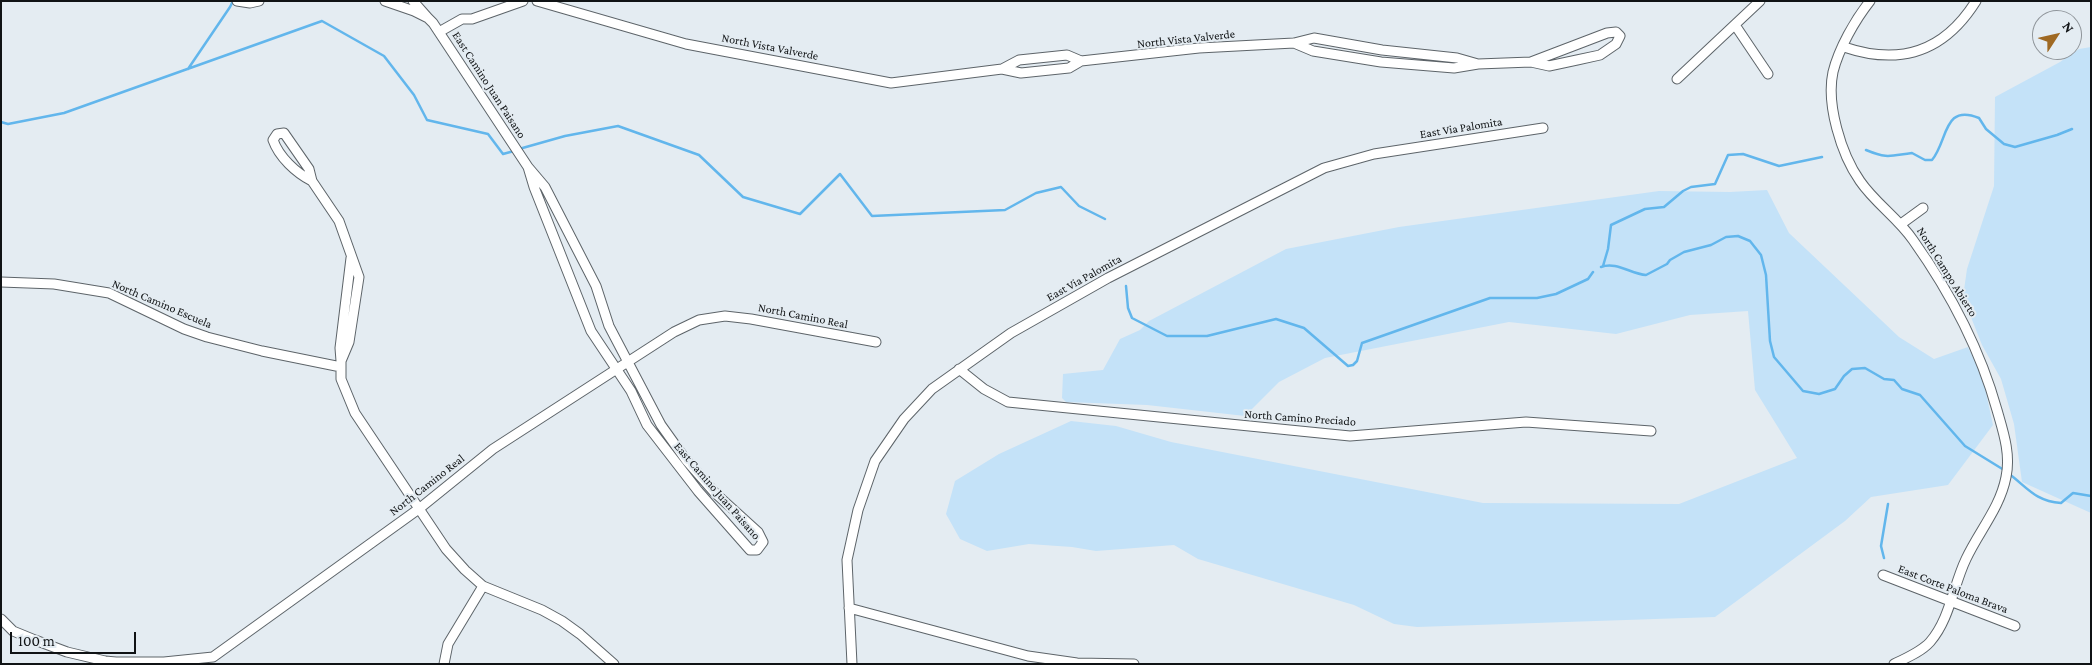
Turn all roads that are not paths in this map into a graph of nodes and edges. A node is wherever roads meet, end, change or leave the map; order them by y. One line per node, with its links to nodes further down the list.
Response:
1 (237, 1): 2 (street)
2 (259, 1)
3 (385, 1): 10 (street, East Camino Juan Paisano)
4 (413, 1): 10 (street, East Camino Juan Paisano)
5 (523, 1): 12 (street)
6 (537, 1): 16 (street, North Vista Valverde)
7 (1760, 1): 11 (street)
8 (1870, 1): 13 (street, North Campo Abierto)
9 (1976, 1): 13 (street)
10 (428, 18): 12 (street, East Camino Juan Paisano)
11 (1734, 25): 17 (street); 18 (street)
12 (439, 32): 20 (street, East Camino Juan Paisano)
13 (1844, 47): 23 (street, North Campo Abierto)
14 (1081, 61): 15 (street, North Vista Valverde); 16 (street, North Vista Valverde); 16 (street, North Vista Valverde)
15 (1531, 62): 15 (street, North Vista Valverde)
16 (1002, 69)
17 (1768, 74)
18 (1677, 79)
19 (1543, 128): 29 (street, East Via Palomita)
20 (528, 167): 26 (street, East Camino Juan Paisano); 28 (street, East Camino Juan Paisano)
21 (312, 181): 21 (street); 27 (street)
22 (1923, 208): 23 (street)
23 (1901, 224): 34 (street, North Campo Abierto)
24 (1, 282): 27 (street, North Camino Escuela)
25 (876, 342): 26 (street, North Camino Real)
26 (627, 363): 28 (street, North Camino Real); 28 (street, East Camino Juan Paisano)
27 (341, 364): 31 (street)
28 (616, 369): 31 (street, North Camino Real)
29 (959, 369): 30 (street, North Camino Preciado); 35 (street, East Via Palomita)
30 (1651, 431)
31 (420, 508): 33 (street); 36 (street, North Camino Real)
32 (1883, 575): 34 (street, East Corte Paloma Brava)
33 (483, 586): 38 (street); 39 (street)
34 (1949, 601): 37 (street, East Corte Paloma Brava); 42 (street, North Campo Abierto)
35 (849, 608): 40 (street, East Via Palomita); 41 (street)
36 (1, 619)
37 (2015, 626)
38 (444, 664)
39 (614, 664)
40 (852, 664)
41 (1134, 664)
42 (1894, 664)

